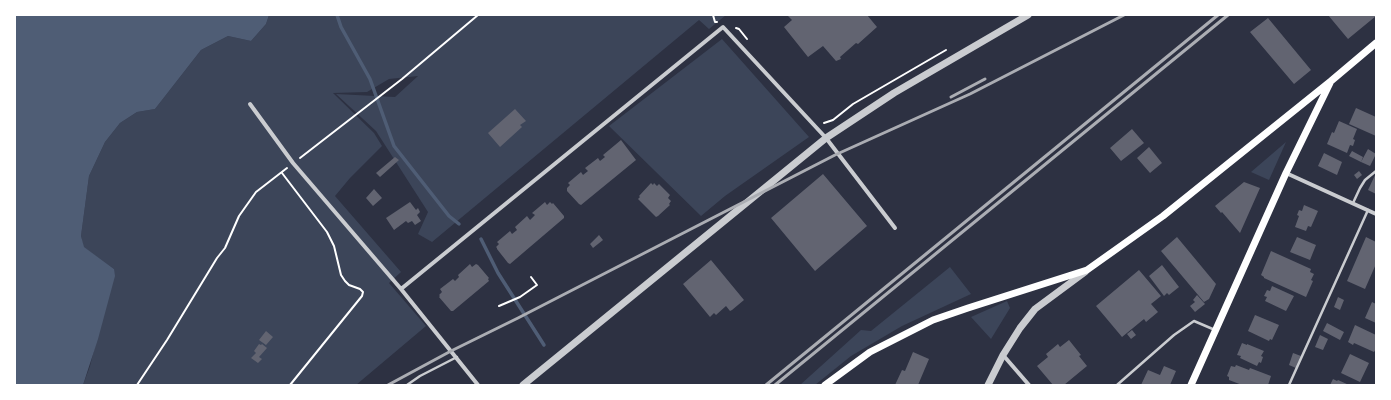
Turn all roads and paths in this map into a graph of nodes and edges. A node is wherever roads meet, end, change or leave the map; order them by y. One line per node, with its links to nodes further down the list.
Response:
1 (478, 15): 13 (path)
2 (713, 15): 4 (path)
3 (1028, 15): 12 (street)
4 (722, 26): 12 (street); 23 (street)
5 (733, 27): 6 (path)
6 (748, 41)
7 (1376, 43): 9 (main road)
8 (947, 50): 11 (path)
9 (1331, 81): 15 (main road); 21 (main road)
10 (250, 104): 13 (street)
11 (820, 124)
12 (826, 138): 20 (street); 32 (street)
13 (293, 163): 16 (path); 23 (street)
14 (1376, 171): 17 (lane)
15 (1286, 173): 17 (street); 25 (main road)
16 (282, 174): 28 (path); 29 (path)
17 (1353, 203): 18 (street)
18 (1368, 210): 19 (street); 38 (lane)
19 (1376, 214)
20 (895, 228)
21 (1087, 270): 26 (street); 33 (main road)
22 (531, 277): 24 (path)
23 (401, 289): 27 (street)
24 (499, 306)
25 (1216, 330): 36 (lane); 37 (main road)
26 (1003, 355): 34 (street); 35 (street)
27 (456, 357): 30 (lane); 31 (street)
28 (137, 385)
29 (290, 385)
30 (407, 385)
31 (478, 385)
32 (523, 385)
33 (824, 385)
34 (988, 385)
35 (1029, 385)
36 (1117, 385)
37 (1191, 385)
38 (1289, 385)

